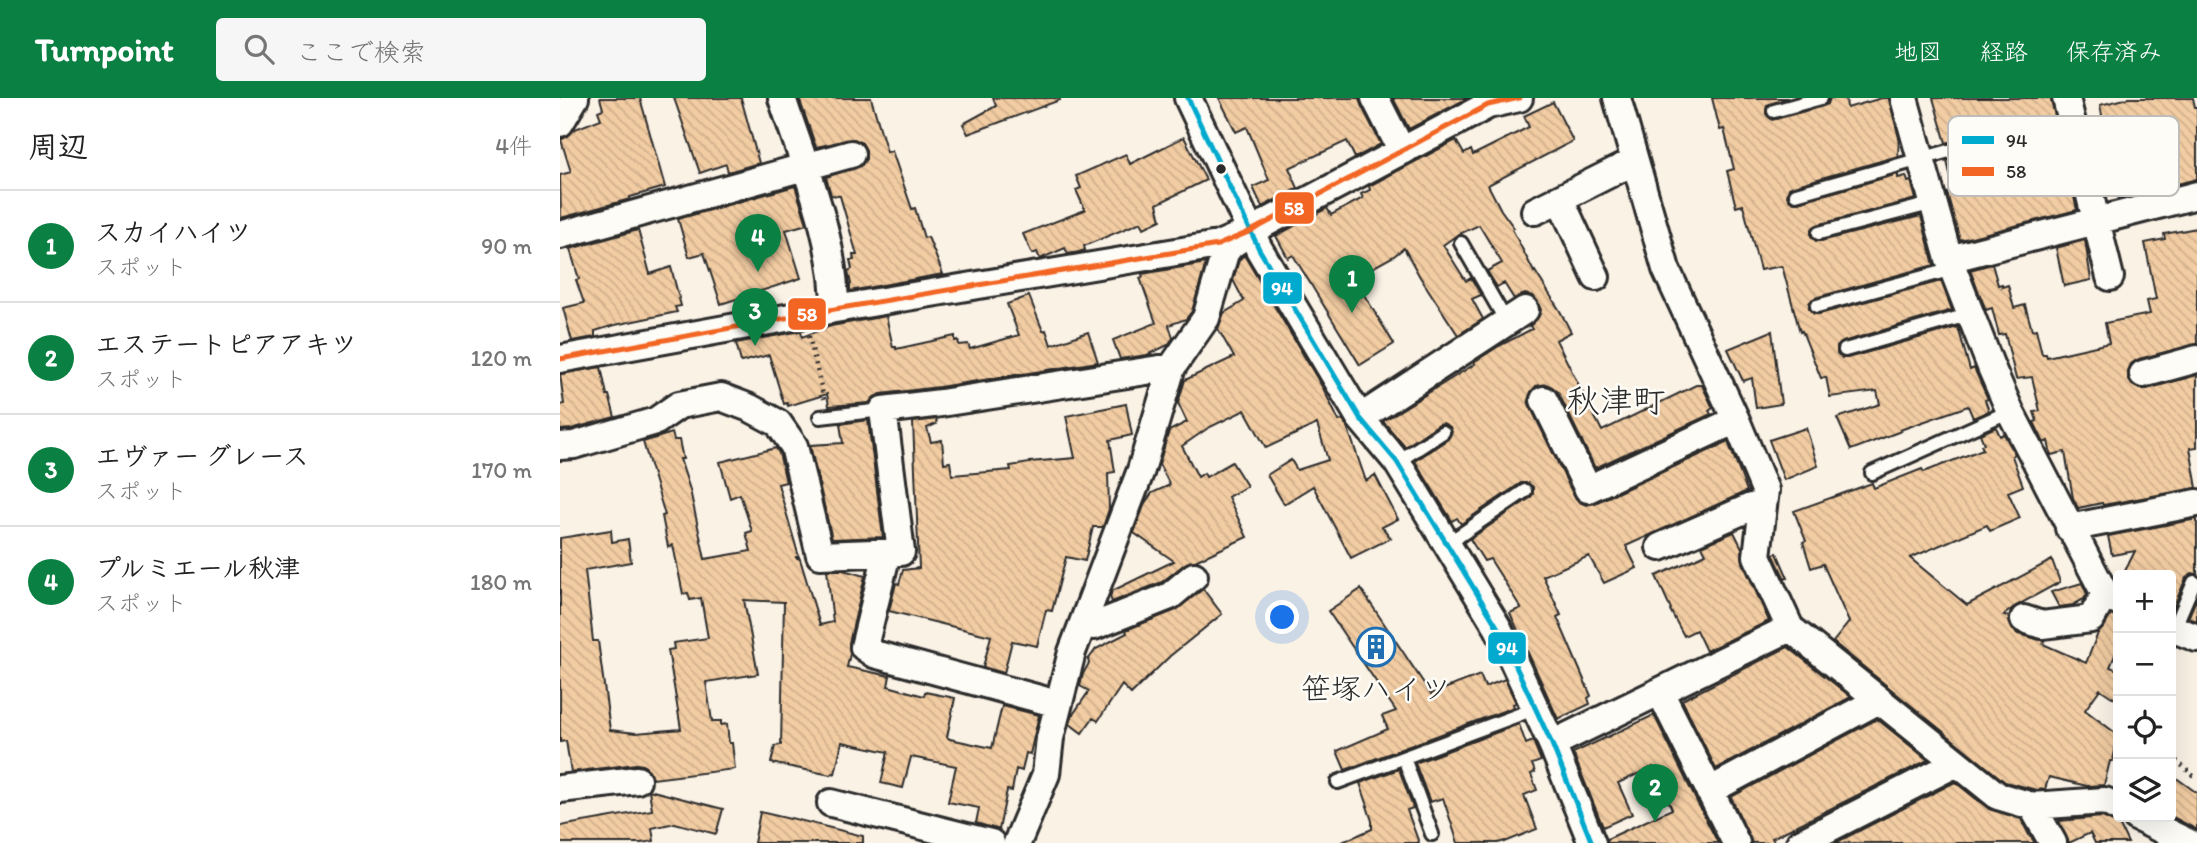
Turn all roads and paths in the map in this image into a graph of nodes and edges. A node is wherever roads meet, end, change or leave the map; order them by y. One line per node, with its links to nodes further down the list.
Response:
1 (575, 98): 13 (street)
2 (782, 98): 19 (street)
3 (1188, 98): 27 (street)
4 (1375, 98): 14 (street)
5 (1519, 98): 10 (street)
6 (1617, 98): 18 (street)
7 (1821, 98): 11 (lane)
8 (1905, 98): 17 (street)
9 (2066, 98): 12 (street)
10 (1487, 102): 14 (street)
11 (1774, 111)
12 (2070, 116)
13 (560, 123)
14 (1402, 151): 27 (street)
15 (1948, 152): 17 (lane)
16 (851, 153): 19 (street)
17 (1922, 159): 20 (lane); 24 (street)
18 (1635, 161): 23 (street); 49 (street)
19 (805, 168): 29 (street); 35 (street)
20 (1796, 194)
21 (2197, 195): 26 (street)
22 (2090, 196): 26 (street)
23 (1560, 199): 25 (street); 32 (street)
24 (1934, 203): 28 (lane); 31 (street)
25 (1535, 212)
26 (2096, 221): 31 (street); 33 (street)
27 (1251, 231): 35 (street); 42 (street); 48 (street)
28 (1819, 233)
29 (560, 235)
30 (1461, 243): 38 (lane)
31 (1951, 264): 34 (lane); 37 (street)
32 (1596, 277)
33 (2110, 277)
34 (1817, 306)
35 (835, 309): 36 (street)
36 (805, 314): 40 (street); 47 (path)
37 (1971, 314): 39 (lane); 45 (street)
38 (1515, 315): 48 (street)
39 (1845, 350)
40 (560, 359)
41 (2197, 359): 43 (street)
42 (1172, 367): 44 (street); 65 (street)
43 (2143, 374)
44 (883, 410): 47 (lane); 60 (street)
45 (2010, 411): 53 (lane); 57 (street)
46 (1543, 415): 49 (street)
47 (824, 417)
48 (1360, 418): 52 (street)
49 (1736, 420): 56 (street)
50 (1443, 432): 52 (lane)
51 (560, 446): 60 (street)
52 (1396, 462): 58 (street)
53 (1872, 473)
54 (1525, 491): 58 (lane)
55 (2197, 503): 57 (street)
56 (1763, 507): 59 (street); 66 (street)
57 (2069, 528): 63 (street)
58 (1447, 544): 71 (street)
59 (1660, 547)
60 (887, 553): 70 (street)
61 (1194, 576): 65 (street)
62 (2194, 582): 67 (lane)
63 (2111, 598): 64 (street)
64 (2024, 619)
65 (1084, 622): 70 (street)
66 (1790, 628): 68 (street); 69 (street)
67 (2181, 632)
68 (1660, 692): 72 (street); 80 (street)
69 (1879, 700): 75 (street); 80 (street)
70 (1058, 704): 87 (street)
71 (1534, 709): 72 (street); 73 (lane)
72 (1552, 744): 88 (street)
73 (1404, 758): 77 (lane); 85 (lane)
74 (2174, 759): 76 (path)
75 (1957, 763): 83 (street); 90 (street)
76 (2197, 779)
77 (1338, 782)
78 (623, 788): 79 (street)
79 (560, 789)
80 (1709, 791): 89 (street)
81 (831, 803): 86 (street)
82 (2113, 805): 83 (street)
83 (2032, 806): 91 (street)
84 (2146, 822): 92 (street)
85 (1432, 834)
86 (991, 843)
87 (1017, 843)
88 (1592, 843)
89 (1736, 843)
90 (1800, 843)
91 (2053, 843)
92 (2189, 843)

